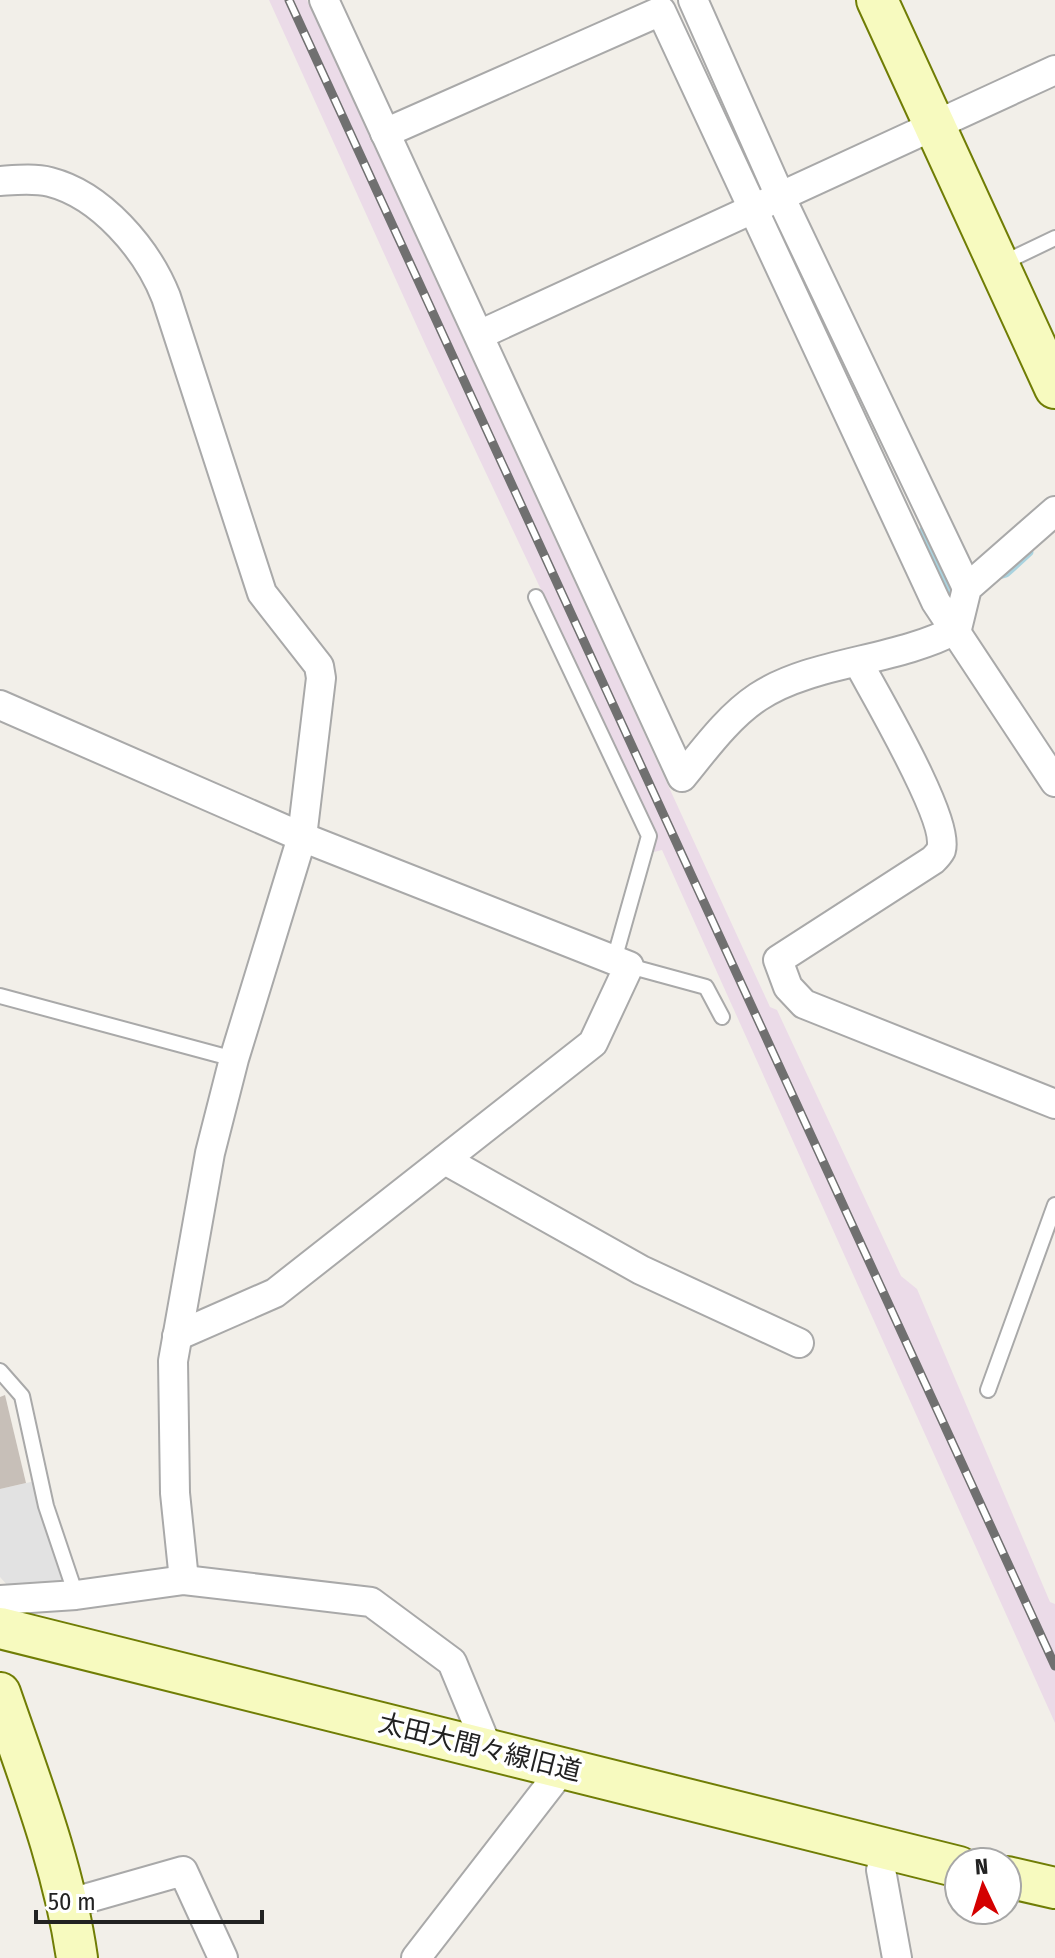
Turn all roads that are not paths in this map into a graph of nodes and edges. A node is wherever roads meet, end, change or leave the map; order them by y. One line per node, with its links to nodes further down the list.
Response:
1 (324, 0): 6 (street)
2 (693, 0): 8 (street)
3 (877, 0): 5 (street)
4 (1055, 70): 5 (street)
5 (935, 126): 8 (street); 11 (street)
6 (385, 133): 9 (street); 12 (street)
7 (0, 181): 21 (street)
8 (780, 196): 9 (street); 15 (street)
9 (751, 210): 12 (street); 17 (street)
10 (1055, 238): 11 (lane)
11 (999, 265): 13 (street)
12 (479, 335): 18 (street)
13 (1055, 388)
14 (1055, 511): 15 (street)
15 (967, 588): 17 (street)
16 (536, 597): 22 (lane)
17 (957, 629): 18 (street); 20 (street)
18 (859, 664): 26 (street)
19 (0, 705): 21 (street)
20 (1055, 782)
21 (302, 837): 22 (street); 25 (street)
22 (621, 963): 24 (lane); 27 (street)
23 (0, 996): 25 (lane)
24 (722, 1017)
25 (234, 1059): 29 (street)
26 (1055, 1104)
27 (445, 1160): 29 (street); 30 (street)
28 (1055, 1205): 32 (lane)
29 (177, 1336): 33 (street)
30 (799, 1343)
31 (0, 1371): 34 (lane)
32 (988, 1390)
33 (184, 1580): 34 (street); 38 (street)
34 (76, 1595): 35 (street)
35 (0, 1600)
36 (0, 1628): 38 (street, 太田大間々線旧道)
37 (0, 1693): 44 (street)
38 (488, 1749): 39 (street, 太田大間々線旧道)
39 (564, 1767): 40 (street, 太田大間々線旧道); 47 (street)
40 (886, 1851): 41 (street, 太田大間々線旧道); 48 (street)
41 (943, 1863)
42 (1023, 1881): 43 (street)
43 (1055, 1888)
44 (67, 1904): 45 (street); 46 (street)
45 (77, 1958)
46 (223, 1958)
47 (416, 1958)
48 (897, 1958)

